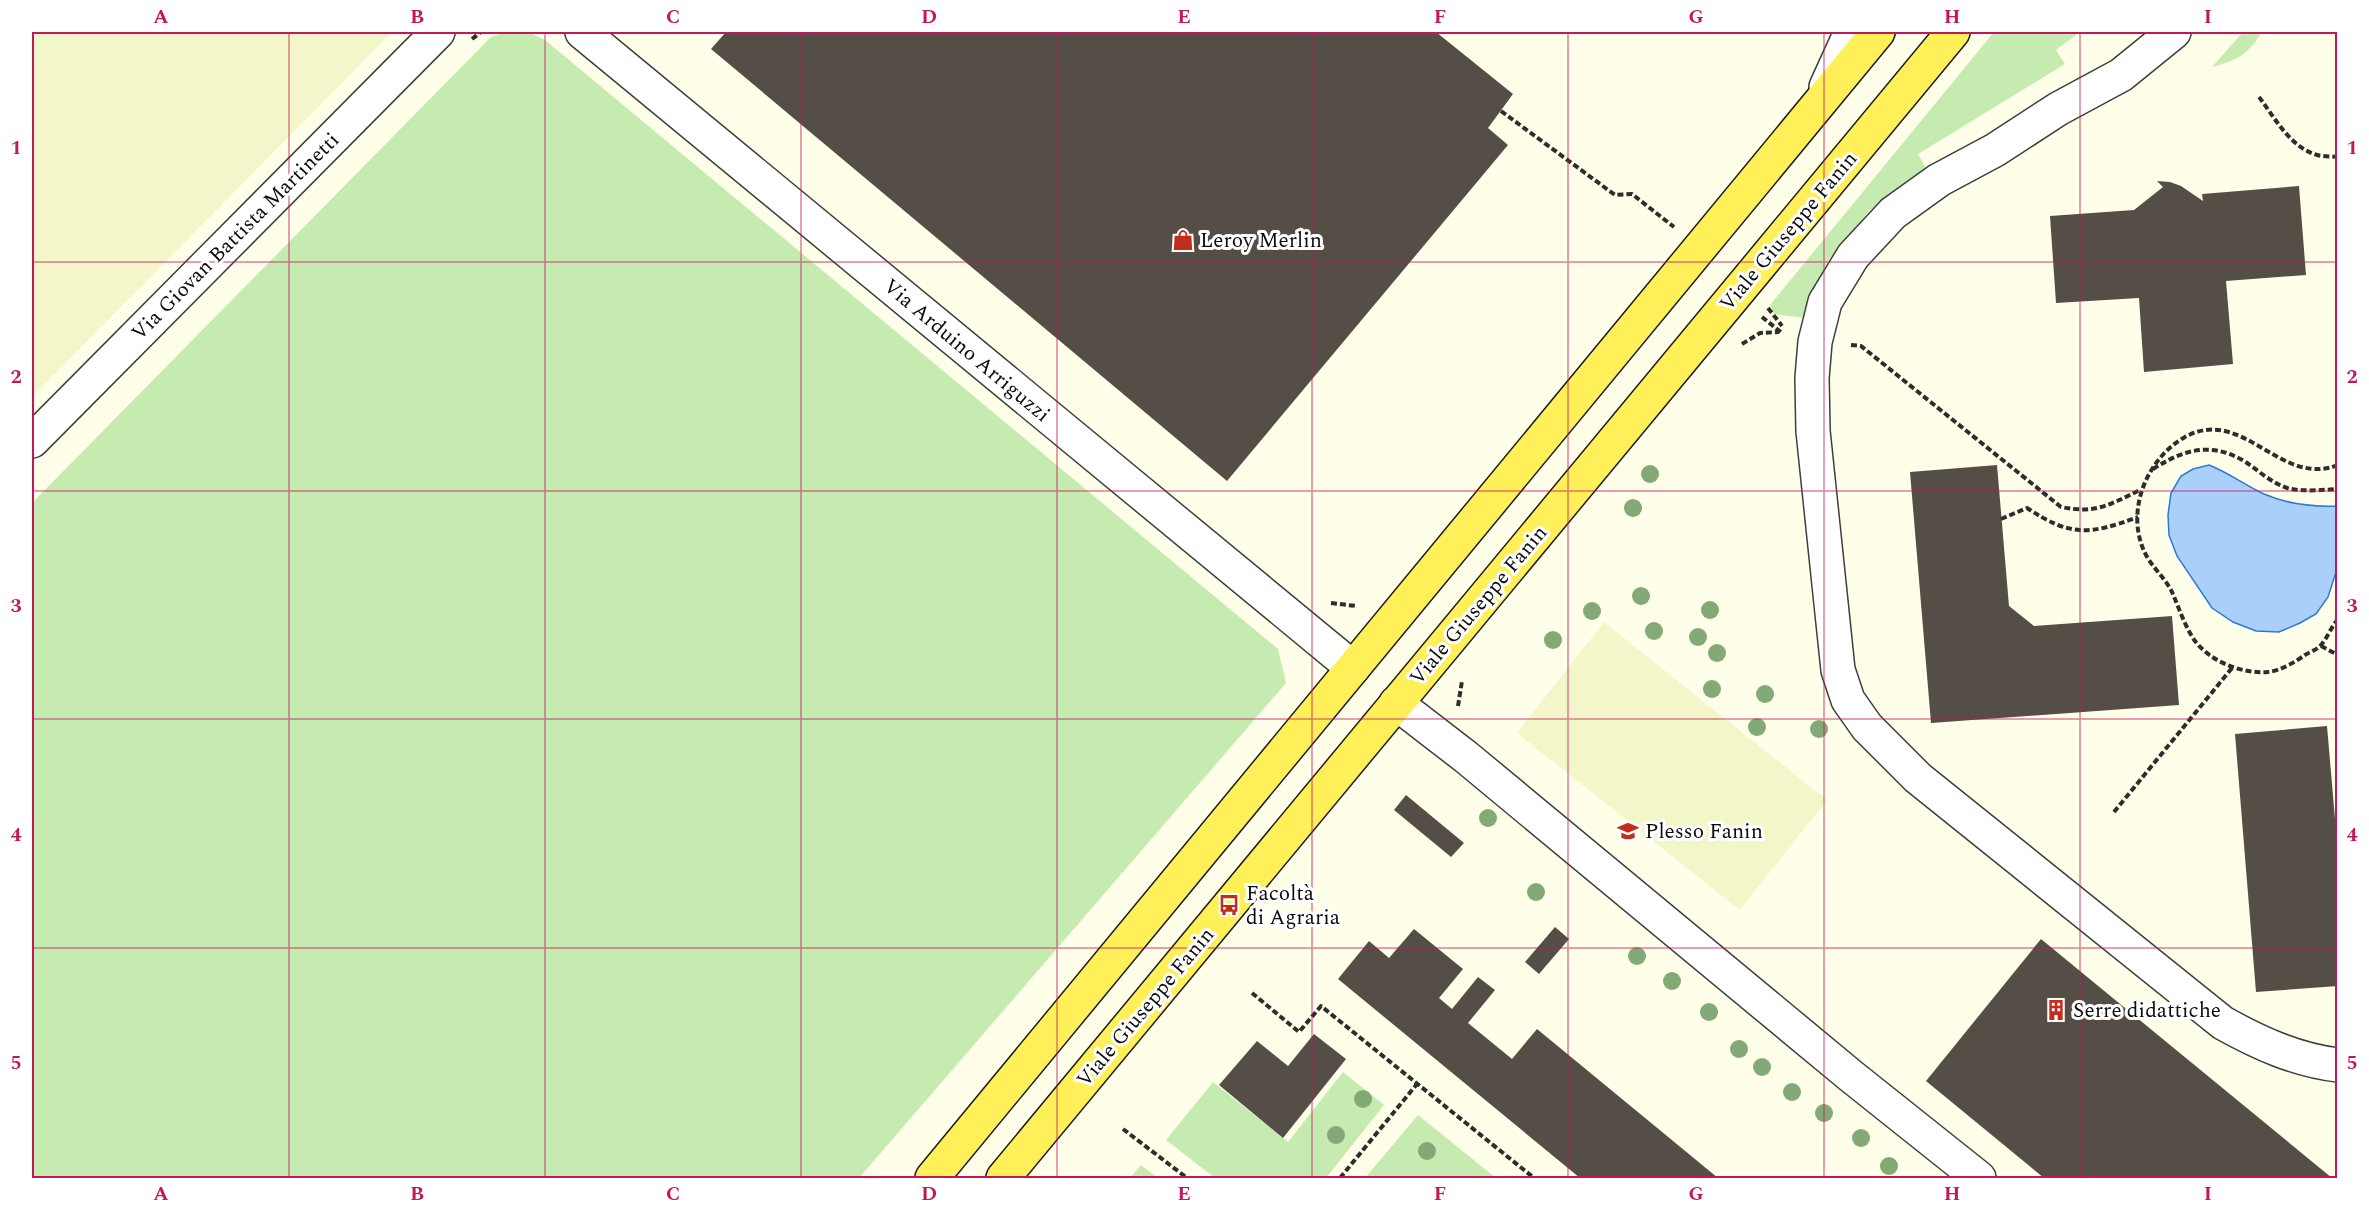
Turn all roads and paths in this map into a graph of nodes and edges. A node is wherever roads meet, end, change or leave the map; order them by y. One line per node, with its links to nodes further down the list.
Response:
1 (438, 32): 14 (street, Via Giovan Battista Martinetti)
2 (582, 32): 24 (street, Via Arduino Arriguzzi)
3 (1851, 32): 8 (street)
4 (1878, 32): 8 (main road)
5 (1953, 32): 12 (main road, Viale Giuseppe Fanin)
6 (2174, 32): 13 (street)
7 (2259, 98): 10 (path)
8 (1818, 103): 11 (main road)
9 (1501, 111): 11 (path)
10 (2337, 157)
11 (1701, 247): 24 (main road)
12 (1745, 285): 13 (path); 26 (main road, Viale Giuseppe Fanin)
13 (1801, 337): 18 (path); 29 (street)
14 (32, 441)
15 (2337, 465): 16 (path)
16 (2150, 471): 17 (path); 18 (path)
17 (2337, 489)
18 (2140, 490): 19 (path)
19 (2138, 517): 20 (path); 25 (path)
20 (2001, 519)
21 (2337, 619): 22 (path)
22 (2320, 646): 23 (path); 25 (path)
23 (2337, 655)
24 (1353, 668): 32 (main road)
25 (2232, 668): 27 (path)
26 (1396, 703): 33 (main road, Viale Giuseppe Fanin); 37 (street)
27 (2114, 812)
28 (1252, 993): 30 (path)
29 (2337, 1065)
30 (1417, 1084): 35 (path); 36 (path)
31 (1123, 1129): 34 (path)
32 (932, 1179)
33 (1003, 1179)
34 (1187, 1179)
35 (1340, 1179)
36 (1534, 1179)
37 (1979, 1179)

